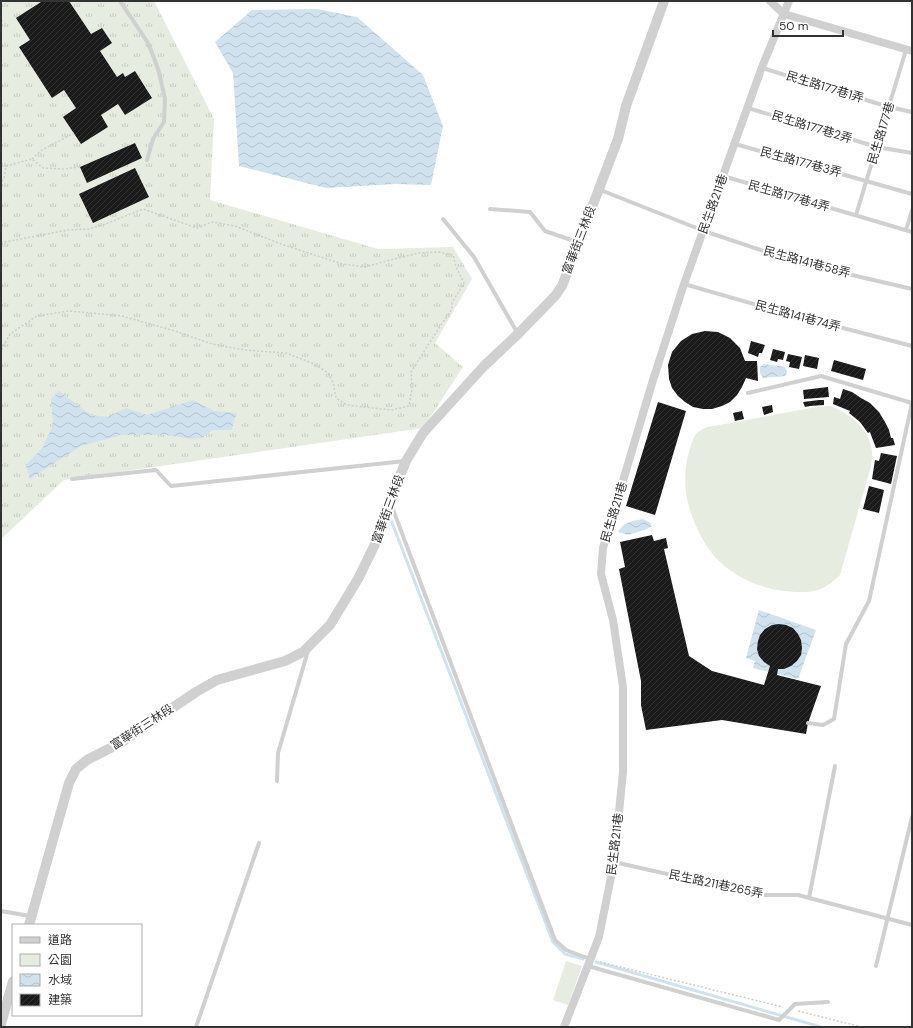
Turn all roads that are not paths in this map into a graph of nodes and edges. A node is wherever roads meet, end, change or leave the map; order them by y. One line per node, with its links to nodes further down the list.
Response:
1 (120, 1): 14 (lane)
2 (664, 1): 17 (street, 富華街三林段)
3 (770, 1): 5 (street)
4 (789, 1): 5 (street, 民生路211巷)
5 (784, 14): 6 (street); 7 (street, 民生路211巷)
6 (909, 51): 8 (lane, 民生路177巷)
7 (762, 67): 8 (lane, 民生路177巷1弄); 9 (street, 民生路211巷)
8 (889, 107): 10 (lane, 民生路177巷1弄); 12 (lane, 民生路177巷)
9 (747, 108): 11 (street, 民生路211巷); 12 (lane, 民生路177巷2弄)
10 (912, 112)
11 (734, 144): 15 (street, 民生路211巷); 16 (lane, 民生路177巷3弄)
12 (877, 147): 13 (lane, 民生路177巷2弄); 16 (lane, 民生路177巷)
13 (912, 153)
14 (147, 160)
15 (723, 176): 21 (lane, 民生路177巷4弄); 24 (street, 民生路211巷)
16 (867, 180): 18 (lane, 民生路177巷3弄); 21 (lane, 民生路177巷)
17 (598, 189): 24 (lane, 民生路141巷58弄); 26 (street, 富華街三林段)
18 (912, 194)
19 (490, 209): 26 (lane)
20 (912, 210): 23 (lane)
21 (856, 215): 23 (lane, 民生路177巷4弄)
22 (443, 219): 29 (lane)
23 (906, 230): 25 (lane, 民生路177巷4弄)
24 (704, 231): 27 (street, 民生路211巷); 28 (lane, 民生路141巷58弄)
25 (912, 232)
26 (578, 242): 29 (street, 富華街三林段)
27 (684, 284): 30 (lane, 民生路141巷74弄); 41 (street, 民生路211巷)
28 (912, 289)
29 (518, 334): 32 (street, 富華街三林段)
30 (912, 346)
31 (748, 393): 36 (lane)
32 (406, 461): 33 (lane); 34 (street, 富華街三林段)
33 (72, 479)
34 (390, 500): 35 (street, 富華街三林段); 47 (lane)
35 (310, 644): 38 (lane); 45 (street, 富華街三林段)
36 (808, 723)
37 (835, 766): 42 (lane)
38 (277, 780)
39 (912, 817): 44 (lane)
40 (259, 843): 52 (lane)
41 (614, 862): 42 (lane, 民生路211巷265弄); 47 (street, 民生路211巷)
42 (809, 898): 44 (lane, 民生路211巷265弄)
43 (1, 911): 45 (lane)
44 (888, 918): 46 (lane, 民生路211巷265弄); 48 (lane)
45 (30, 921)
46 (912, 925)
47 (589, 963): 50 (lane); 53 (street, 民生路211巷)
48 (876, 966)
49 (12, 985): 51 (street)
50 (828, 1002)
51 (1, 1024)
52 (196, 1027)
53 (564, 1027)

